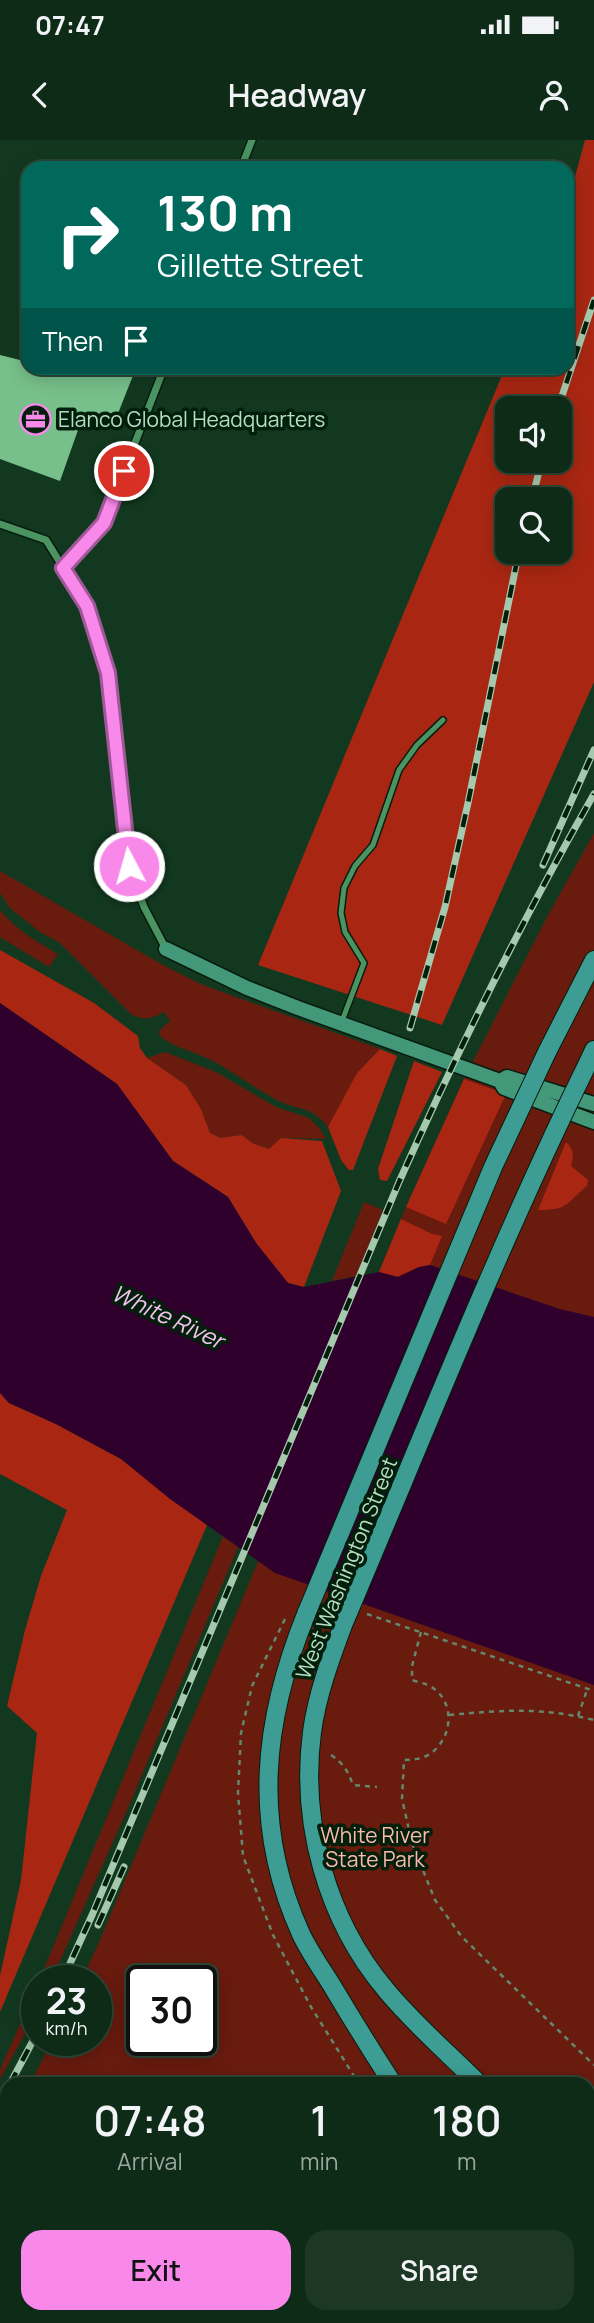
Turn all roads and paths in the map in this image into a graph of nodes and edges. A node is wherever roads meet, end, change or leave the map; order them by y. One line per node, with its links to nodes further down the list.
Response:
1 (252, 140): 2 (street)
2 (244, 161)
3 (161, 375): 5 (street)
4 (0, 524): 5 (street)
5 (63, 568): 7 (street)
6 (443, 720): 9 (lane)
7 (166, 949): 9 (street)
8 (594, 960): 24 (main road, West Washington Street, bridge)
9 (341, 1024): 11 (street)
10 (591, 1056): 25 (main road, West Washington Street, bridge)
11 (500, 1081): 12 (street); 13 (street)
12 (594, 1104)
13 (594, 1122)
14 (367, 1614): 15 (path)
15 (421, 1632): 16 (path); 18 (path)
16 (587, 1689): 17 (path); 19 (path)
17 (594, 1691)
18 (449, 1714): 19 (path); 23 (path)
19 (578, 1716): 20 (path)
20 (594, 1720)
21 (331, 1755): 22 (path)
22 (377, 1787)
23 (594, 2065)
24 (389, 2077)
25 (472, 2077)

